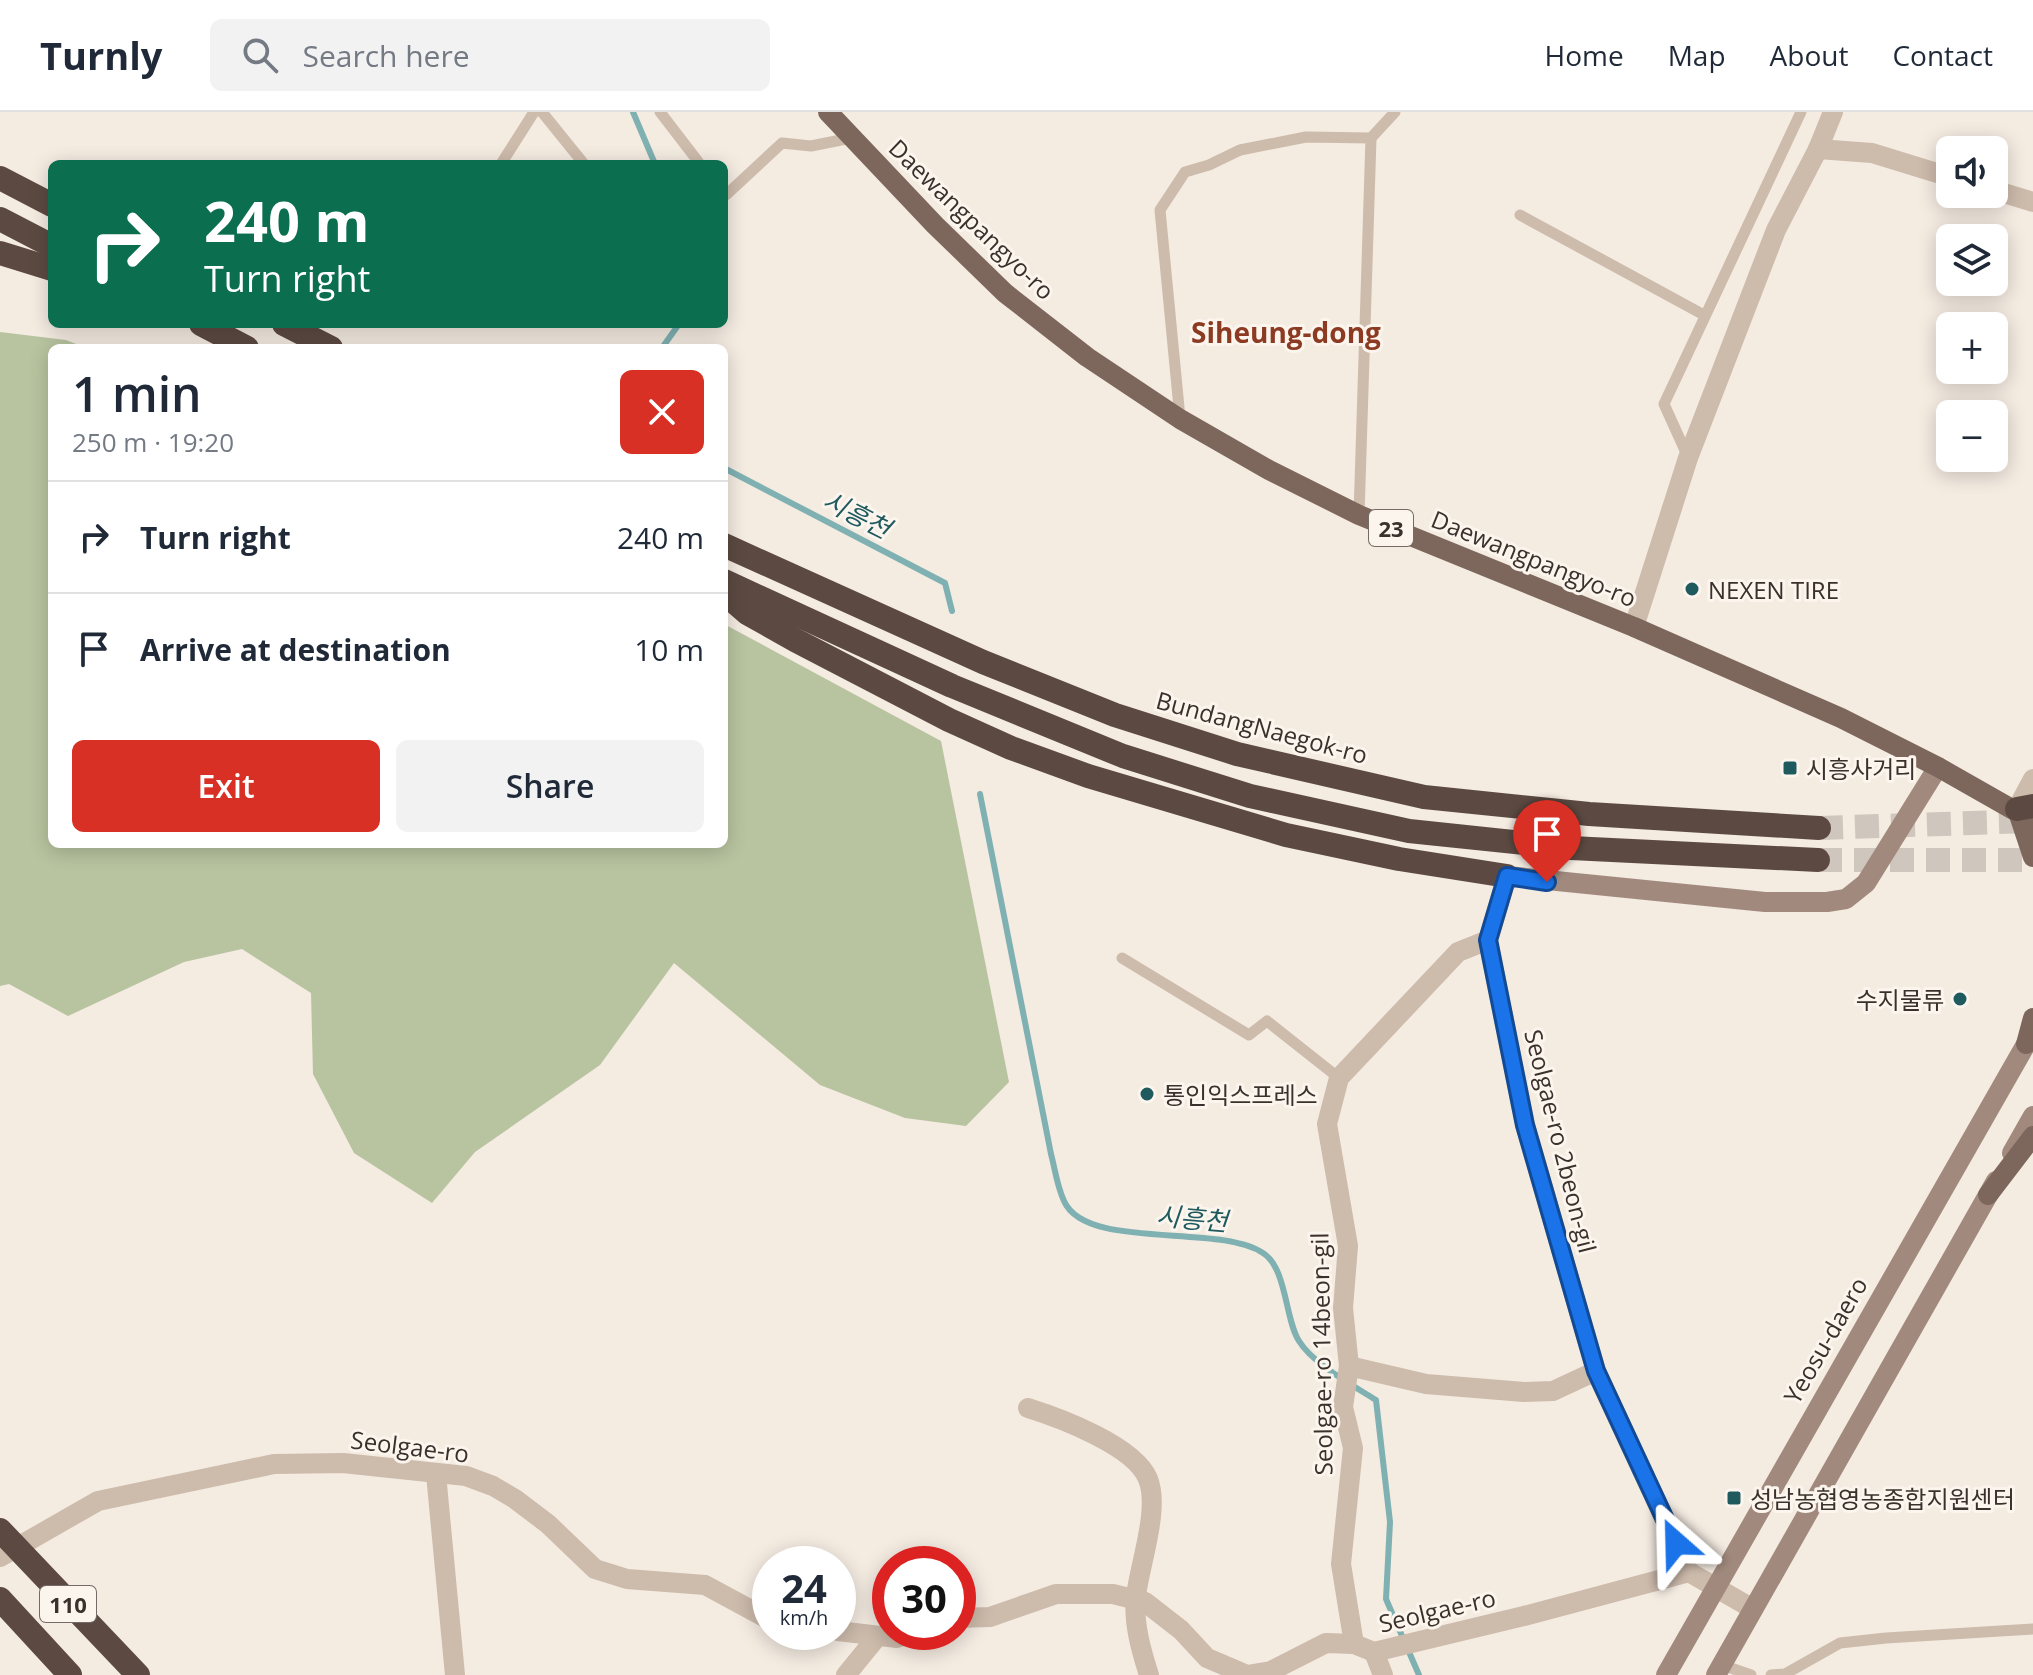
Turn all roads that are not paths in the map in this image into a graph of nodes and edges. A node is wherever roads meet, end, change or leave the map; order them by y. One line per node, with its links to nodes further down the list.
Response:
1 (534, 112): 11 (lane)
2 (542, 112): 12 (lane)
3 (660, 112): 13 (lane)
4 (828, 112): 8 (main road, Daewangpangyo-ro / 23)
5 (1395, 112): 9 (lane)
6 (1801, 112): 25 (lane)
7 (1833, 112): 10 (street)
8 (851, 138): 16 (lane); 30 (main road, Daewangpangyo-ro / 23)
9 (1371, 138): 30 (lane); 32 (lane)
10 (1818, 149): 14 (street); 31 (street)
11 (504, 160)
12 (581, 160)
13 (697, 160)
14 (1936, 173)
15 (0, 178): 19 (highway)
16 (728, 193)
17 (2008, 194): 18 (street)
18 (2033, 202)
19 (48, 203)
20 (1520, 215): 25 (lane)
21 (0, 219): 22 (highway)
22 (48, 244)
23 (0, 253): 24 (highway)
24 (48, 268)
25 (1704, 315): 31 (lane)
26 (209, 328): 28 (highway)
27 (292, 328): 29 (highway)
28 (239, 344)
29 (323, 344)
30 (1180, 419): 32 (main road, Daewangpangyo-ro / 23)
31 (1688, 458): 36 (street)
32 (1359, 515): 36 (main road, Daewangpangyo-ro / 23)
33 (728, 547): 40 (highway, BundangNaegok-ro)
34 (728, 583): 42 (highway)
35 (728, 596): 43 (highway)
36 (1634, 627): 37 (main road, Daewangpangyo-ro / 23)
37 (1938, 767): 39 (main road, Daewangpangyo-ro / 23); 43 (main road)
38 (2033, 779): 39 (street)
39 (2028, 812): 41 (main road)
40 (1819, 828)
41 (2033, 857)
42 (1818, 860)
43 (1507, 876): 44 (street, Seolgae-ro 2beon-gil)
44 (1488, 940): 48 (street, Seolgae-ro 14beon-gil); 53 (street, Seolgae-ro 2beon-gil)
45 (1122, 958): 48 (lane)
46 (2033, 1018): 47 (main road)
47 (2030, 1038): 59 (main road, Yeosu-daero)
48 (1339, 1078): 52 (street, Seolgae-ro 14beon-gil)
49 (2033, 1116): 51 (main road)
50 (2033, 1136): 51 (main road)
51 (1988, 1195): 62 (main road)
52 (1349, 1367): 53 (street); 67 (street, Seolgae-ro 14beon-gil)
53 (1596, 1371): 58 (street, Seolgae-ro 2beon-gil)
54 (1028, 1408): 61 (street)
55 (436, 1474): 57 (street, Seolgae-ro); 63 (street, Seolgae-ro); 72 (street)
56 (0, 1530): 71 (highway, 110)
57 (0, 1557)
58 (1689, 1572): 59 (street); 68 (street, Seolgae-ro)
59 (1715, 1587): 62 (street); 76 (main road, Yeosu-daero)
60 (0, 1599): 70 (highway, 110)
61 (1135, 1600): 64 (street, Seolgae-ro); 67 (street, Seolgae-ro); 74 (street)
62 (1753, 1609): 69 (main road)
63 (752, 1610)
64 (976, 1617)
65 (2033, 1629): 78 (lane)
66 (872, 1643): 73 (street)
67 (1354, 1644): 68 (street, Seolgae-ro)
68 (1384, 1650): 75 (street)
69 (1719, 1670): 77 (lane)
70 (70, 1675)
71 (138, 1675)
72 (455, 1675)
73 (846, 1675)
74 (1149, 1675)
75 (1383, 1675)
76 (1666, 1675)
77 (1751, 1675)
78 (1771, 1675)

